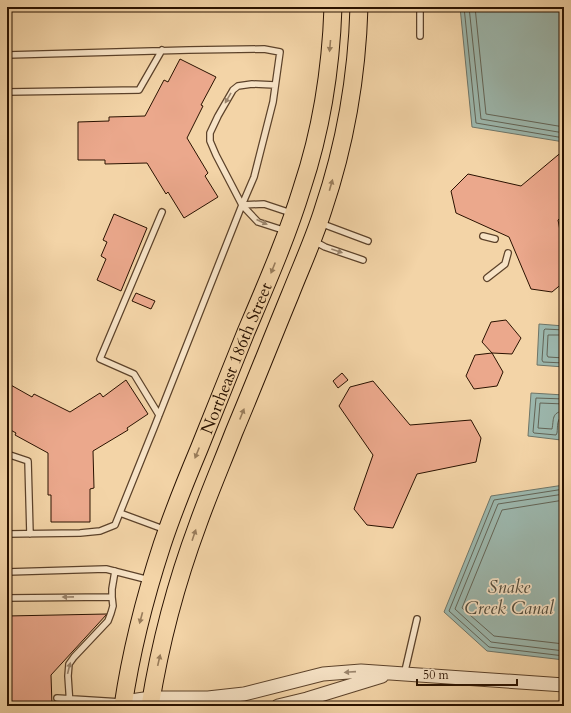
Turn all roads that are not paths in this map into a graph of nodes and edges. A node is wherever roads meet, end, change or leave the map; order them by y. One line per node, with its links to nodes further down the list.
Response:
1 (333, 7): 11 (main road, Northeast 186th Street, one-way to 11)
2 (359, 7): 12 (main road, Northeast 186th Street, one-way to 2)
3 (420, 7): 4 (lane)
4 (420, 36)
5 (162, 50): 6 (lane); 7 (lane); 8 (lane)
6 (7, 55)
7 (276, 85): 9 (lane); 9 (lane, one-way to 9)
8 (7, 92)
9 (242, 205): 11 (lane); 13 (lane, one-way to 13); 21 (lane)
10 (162, 212): 21 (lane)
11 (293, 214): 12 (main road); 13 (main road, Northeast 186th Street)
12 (318, 222): 16 (main road, Northeast 186th Street); 17 (lane)
13 (287, 231): 16 (main road); 24 (main road, Northeast 186th Street, one-way to 24)
14 (482, 236): 15 (lane)
15 (495, 239)
16 (312, 240): 19 (lane, one-way to 19); 38 (main road, Northeast 186th Street, one-way to 16)
17 (368, 241)
18 (508, 253): 20 (lane)
19 (363, 260)
20 (486, 278)
21 (159, 415): 23 (lane)
22 (7, 454): 26 (lane)
23 (120, 513): 24 (lane); 26 (lane)
24 (167, 530): 29 (main road, Northeast 186th Street)
25 (7, 534): 26 (lane)
26 (30, 534)
27 (115, 571): 28 (lane); 29 (lane); 30 (lane)
28 (7, 572)
29 (152, 580): 39 (main road, Northeast 186th Street, one-way to 39)
30 (112, 596): 31 (lane, one-way to 31); 37 (lane, one-way to 30)
31 (7, 598)
32 (417, 619): 34 (lane)
33 (389, 674): 34 (street); 38 (street, one-way to 38); 41 (street)
34 (404, 675): 35 (street)
35 (564, 685)
36 (57, 698): 37 (lane)
37 (70, 699): 39 (lane); 40 (lane)
38 (150, 702): 39 (street)
39 (125, 705)
40 (70, 706)
41 (278, 706)

